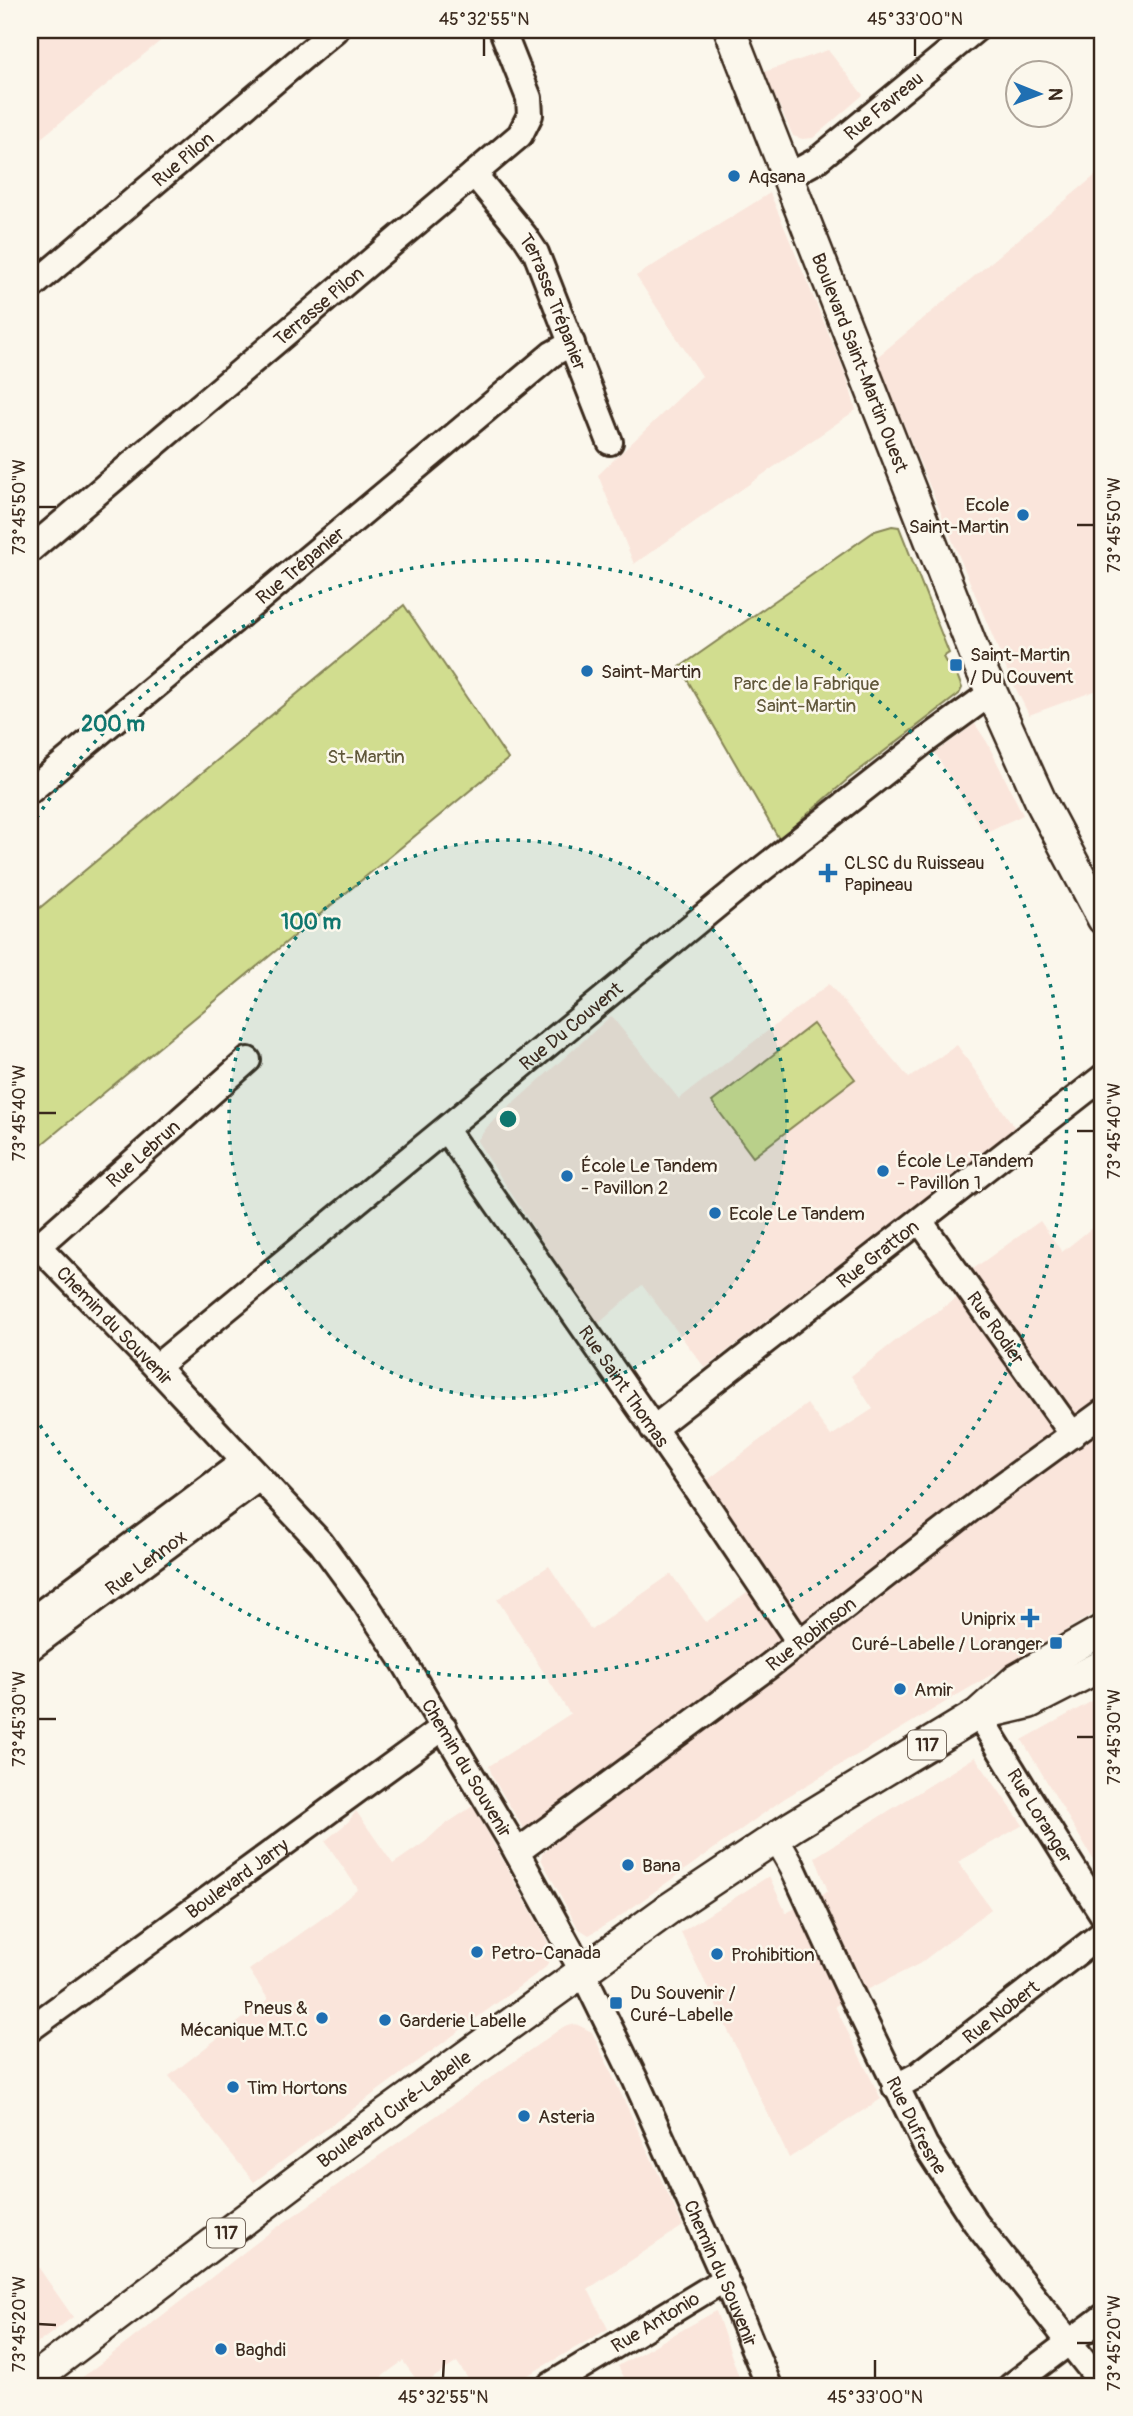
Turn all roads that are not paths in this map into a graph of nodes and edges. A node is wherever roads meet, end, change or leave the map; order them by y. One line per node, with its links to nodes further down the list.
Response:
1 (335, 30): 7 (street, Rue Pilon)
2 (502, 30): 5 (street, Terrasse Pilon)
3 (730, 30): 6 (main road, Boulevard Saint-Martin Ouest)
4 (975, 30): 6 (street, Rue Favreau)
5 (474, 174): 8 (street, Terrasse Trépanier); 10 (street, Terrasse Pilon)
6 (788, 176): 11 (main road, Boulevard Saint-Martin Ouest)
7 (30, 288)
8 (572, 343): 9 (street, Terrasse Trépanier); 12 (street, Rue Trépanier)
9 (610, 442)
10 (30, 551)
11 (991, 693): 13 (main road, Boulevard Saint-Martin Ouest); 16 (street, Rue Du Couvent)
12 (30, 792)
13 (1103, 919)
14 (248, 1060): 18 (street, Rue Lebrun)
15 (1103, 1077): 17 (street, Rue Gratton)
16 (446, 1130): 19 (street, Rue Du Couvent); 21 (street, Rue Saint Thomas)
17 (920, 1221): 21 (street, Rue Gratton); 22 (street, Rue Rodier)
18 (34, 1242): 19 (street, Chemin du Souvenir)
19 (156, 1367): 23 (street, Chemin du Souvenir)
20 (1103, 1412): 22 (street, Rue Robinson)
21 (653, 1429): 26 (street, Rue Saint Thomas)
22 (1073, 1435): 26 (street, Rue Robinson)
23 (252, 1469): 24 (street, Rue Lennox); 27 (street, Rue Lennox); 30 (street, Chemin du Souvenir)
24 (30, 1622)
25 (1103, 1630): 29 (main road, Boulevard Curé-Labelle / 117)
26 (799, 1642): 32 (street, Rue Robinson)
27 (30, 1648)
28 (1103, 1665): 29 (main road, Boulevard Curé-Labelle / 117)
29 (978, 1714): 31 (main road, Boulevard Curé-Labelle / 117); 33 (street, Rue Loranger)
30 (444, 1727): 32 (street, Chemin du Souvenir); 36 (street, Boulevard Jarry)
31 (776, 1838): 35 (main road, Boulevard Curé-Labelle / 117); 37 (street, Rue Dufresne)
32 (517, 1852): 35 (street, Chemin du Souvenir)
33 (1103, 1915)
34 (1103, 1933): 37 (street, Rue Nobert)
35 (582, 1971): 38 (street, Chemin du Souvenir); 41 (main road, Boulevard Curé-Labelle / 117)
36 (30, 2029)
37 (895, 2087): 40 (street, Rue Dufresne)
38 (725, 2279): 43 (street, Rue Antonio); 44 (street, Chemin du Souvenir)
39 (1103, 2316): 40 (street)
40 (1069, 2342): 42 (street, Rue Dufresne); 45 (street)
41 (30, 2382)
42 (1103, 2385)
43 (550, 2386)
44 (769, 2386)
45 (1011, 2386)

